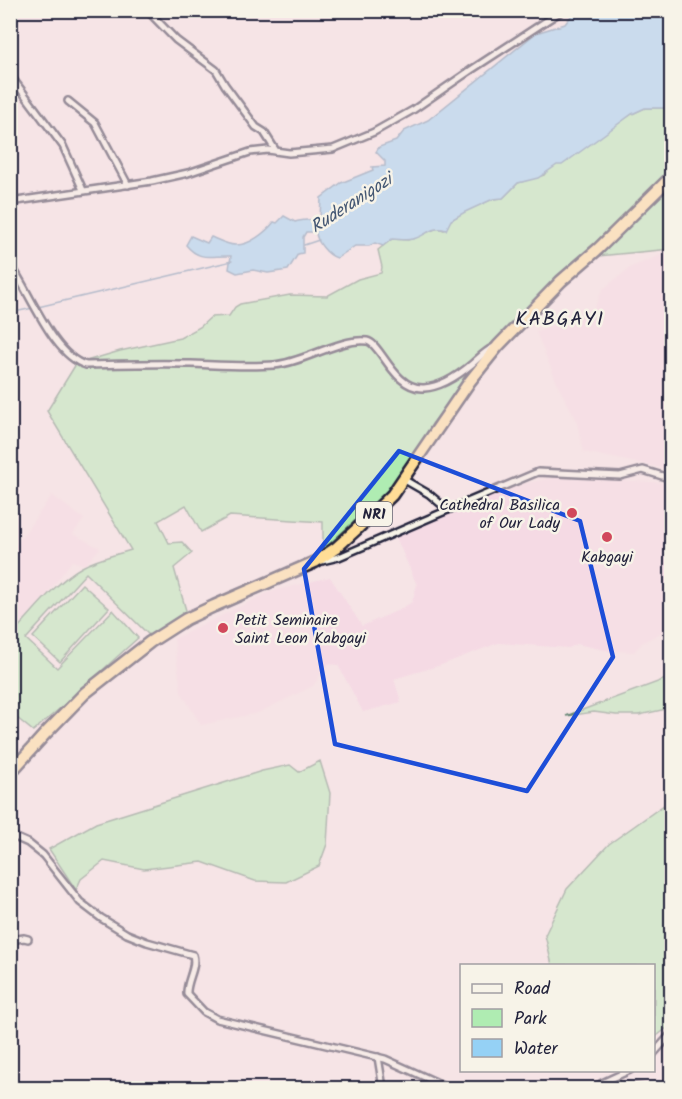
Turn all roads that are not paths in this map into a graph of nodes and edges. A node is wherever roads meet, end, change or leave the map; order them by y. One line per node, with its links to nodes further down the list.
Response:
1 (147, 10): 5 (street)
2 (563, 10): 5 (street)
3 (10, 75): 8 (street)
4 (68, 101): 7 (street)
5 (276, 151): 7 (street)
6 (672, 176): 11 (highway, NR1)
7 (128, 185): 8 (street)
8 (84, 190): 9 (street)
9 (10, 202)
10 (10, 264): 11 (street)
11 (498, 346): 12 (highway, NR1)
12 (403, 479): 14 (street); 15 (highway, NR1)
13 (672, 479): 14 (street)
14 (448, 510): 15 (street)
15 (315, 562): 16 (highway, NR1)
16 (10, 773)
17 (10, 835): 22 (street)
18 (28, 939): 19 (street)
19 (10, 940)
20 (672, 1033): 21 (street)
21 (655, 1052)
22 (378, 1057): 25 (street); 26 (street)
23 (628, 1072): 24 (street)
24 (601, 1084): 27 (street); 28 (street)
25 (384, 1089)
26 (449, 1089)
27 (592, 1089)
28 (641, 1089)

